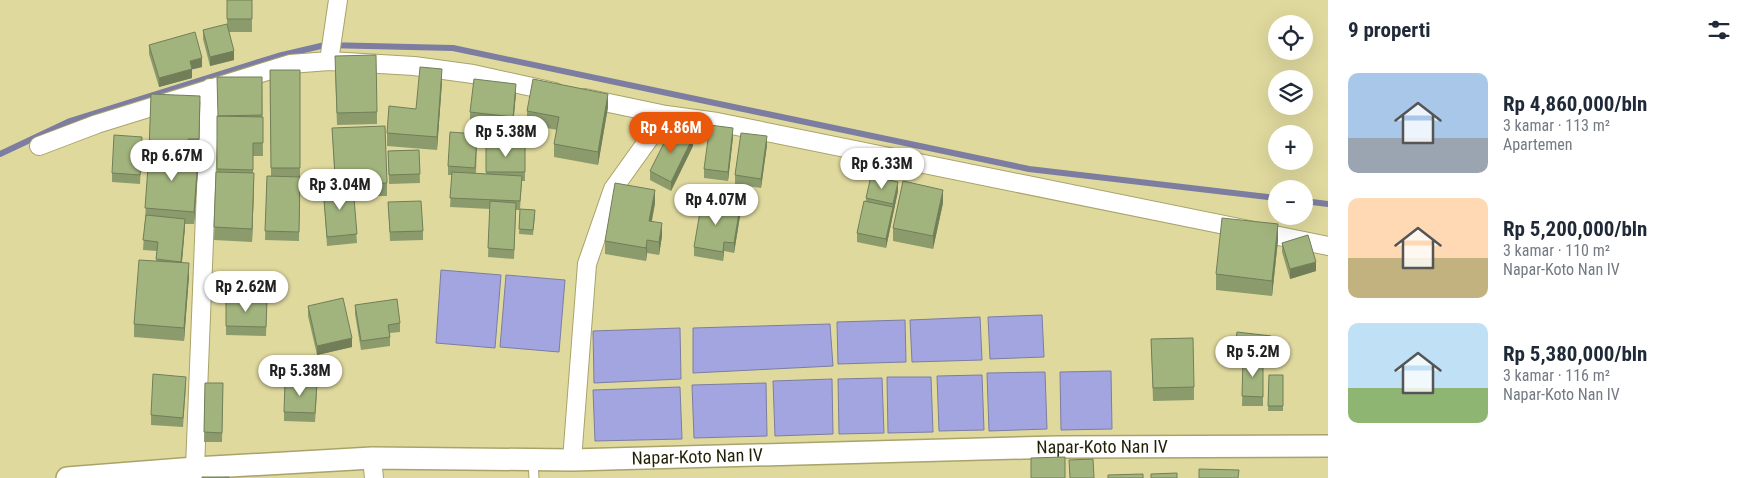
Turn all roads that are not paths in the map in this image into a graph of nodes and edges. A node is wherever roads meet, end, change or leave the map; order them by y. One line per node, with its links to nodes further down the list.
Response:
1 (338, 0): 2 (street)
2 (330, 58): 3 (street); 4 (street)
3 (210, 88): 5 (street); 9 (street)
4 (666, 115): 6 (street); 8 (street)
5 (39, 146)
6 (1328, 246)
7 (1328, 446): 8 (street, Napar-Koto Nan IV)
8 (572, 460): 11 (street, Napar-Koto Nan IV)
9 (194, 468): 10 (street, Napar-Koto Nan IV); 12 (street, Napar-Koto Nan IV)
10 (373, 468): 11 (street, Napar-Koto Nan IV)
11 (534, 469)
12 (67, 478)

